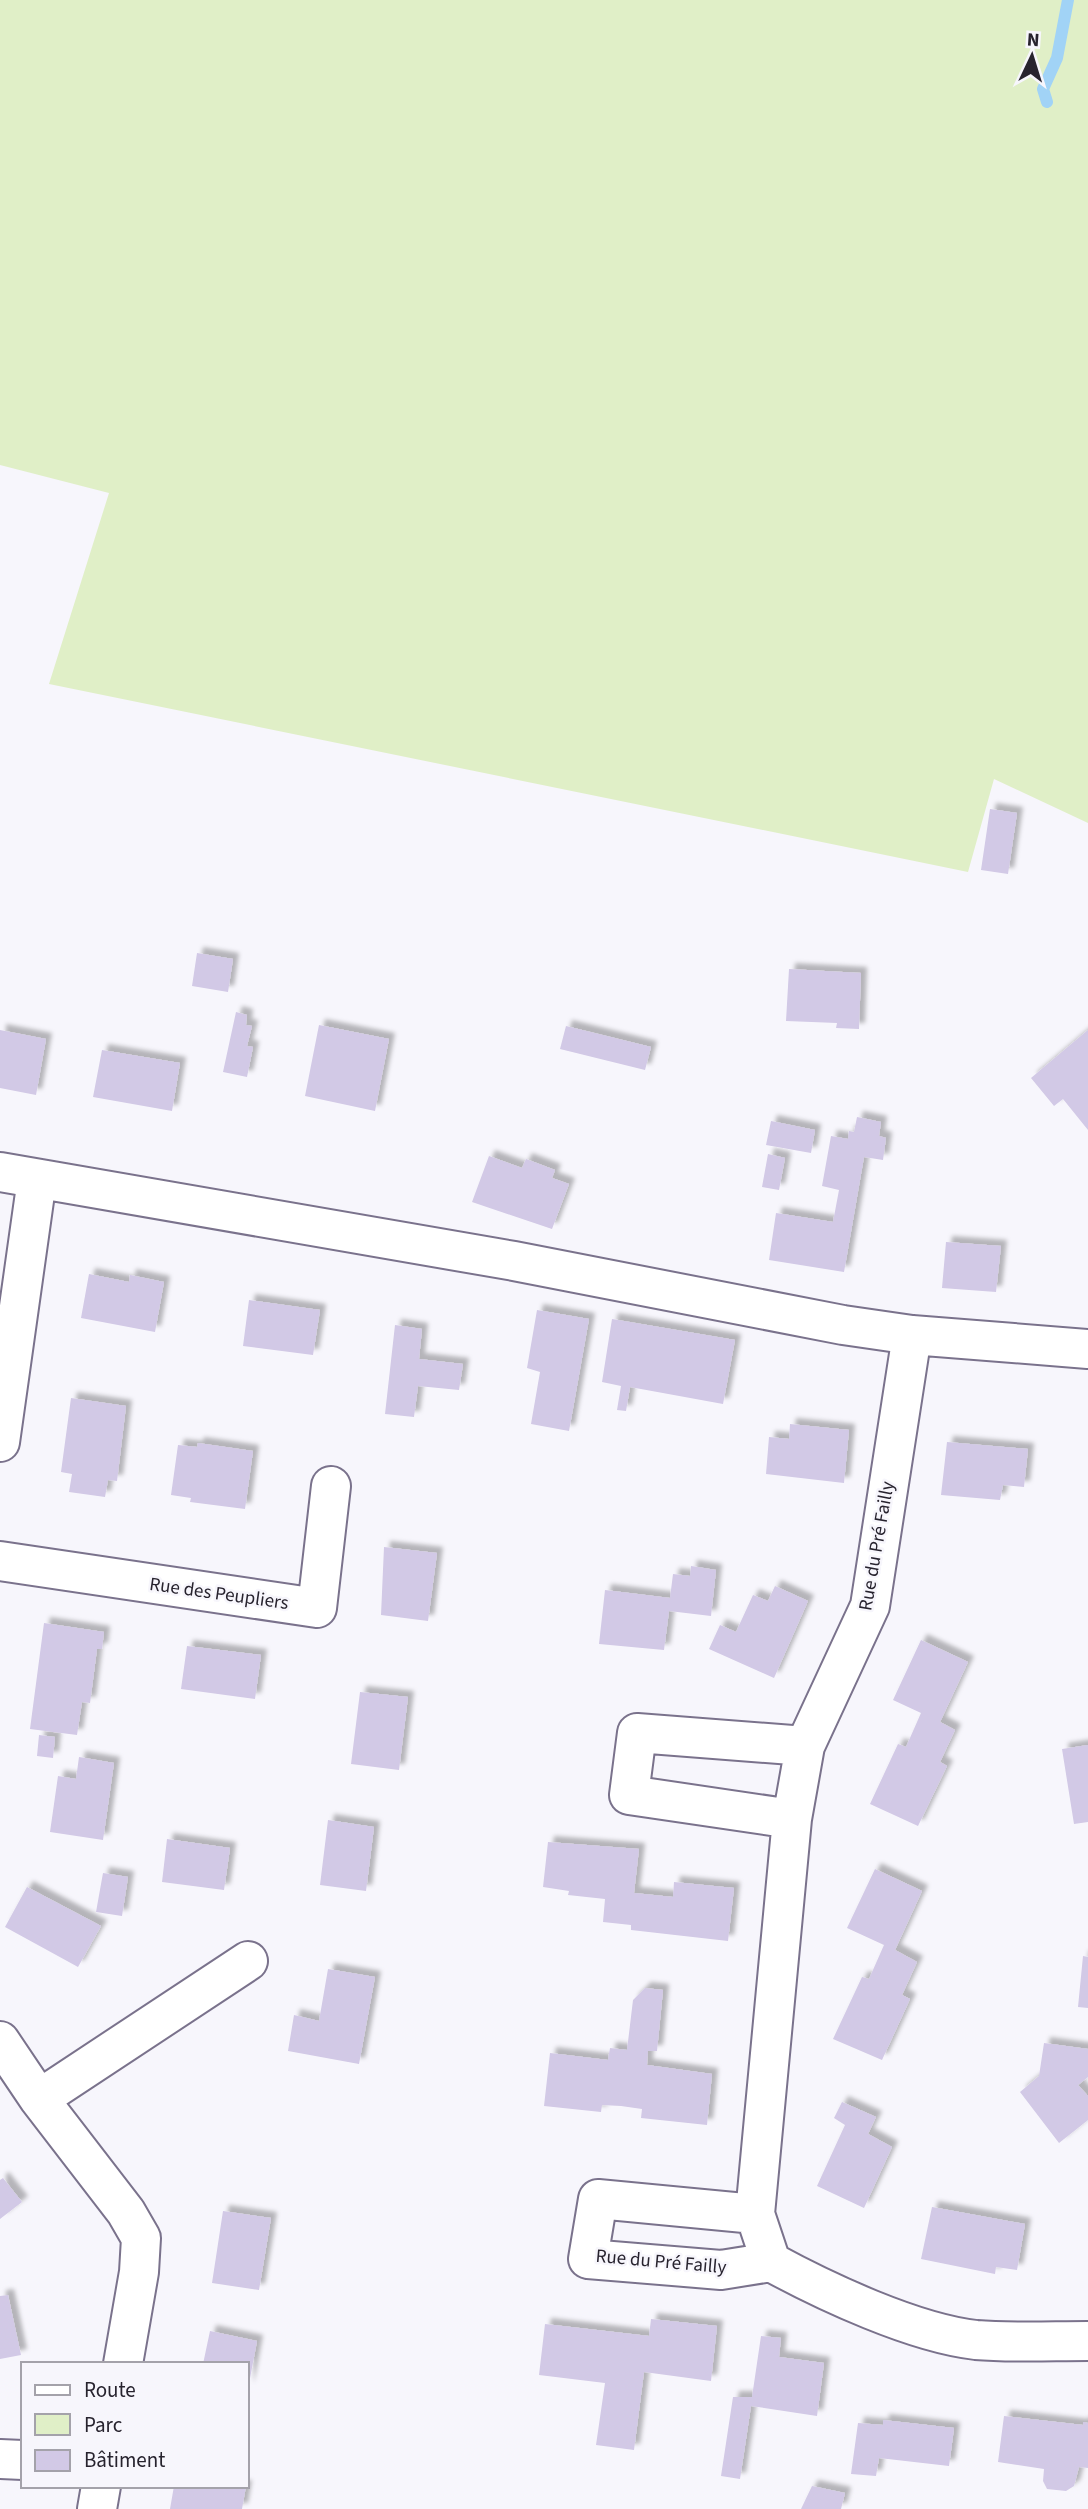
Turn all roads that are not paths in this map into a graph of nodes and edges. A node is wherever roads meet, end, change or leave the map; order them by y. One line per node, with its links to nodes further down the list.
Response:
1 (0, 1172): 2 (street)
2 (37, 1180): 3 (street); 5 (street)
3 (912, 1335): 4 (street); 8 (street, Rue du Pré Failly)
4 (1088, 1349)
5 (0, 1442)
6 (331, 1486): 7 (street, Rue des Peupliers)
7 (0, 1561)
8 (805, 1746): 9 (street, Rue du Pré Failly); 9 (street)
9 (792, 1819): 13 (street, Rue du Pré Failly)
10 (248, 1961): 12 (street)
11 (0, 2041): 12 (street)
12 (39, 2099): 16 (street)
13 (755, 2214): 14 (street, Rue du Pré Failly); 14 (street, Rue du Pré Failly)
14 (771, 2262): 15 (street)
15 (1088, 2342)
16 (123, 2362)
17 (0, 2459): 18 (street)
18 (21, 2460)
19 (101, 2488): 20 (street)
20 (97, 2509)

